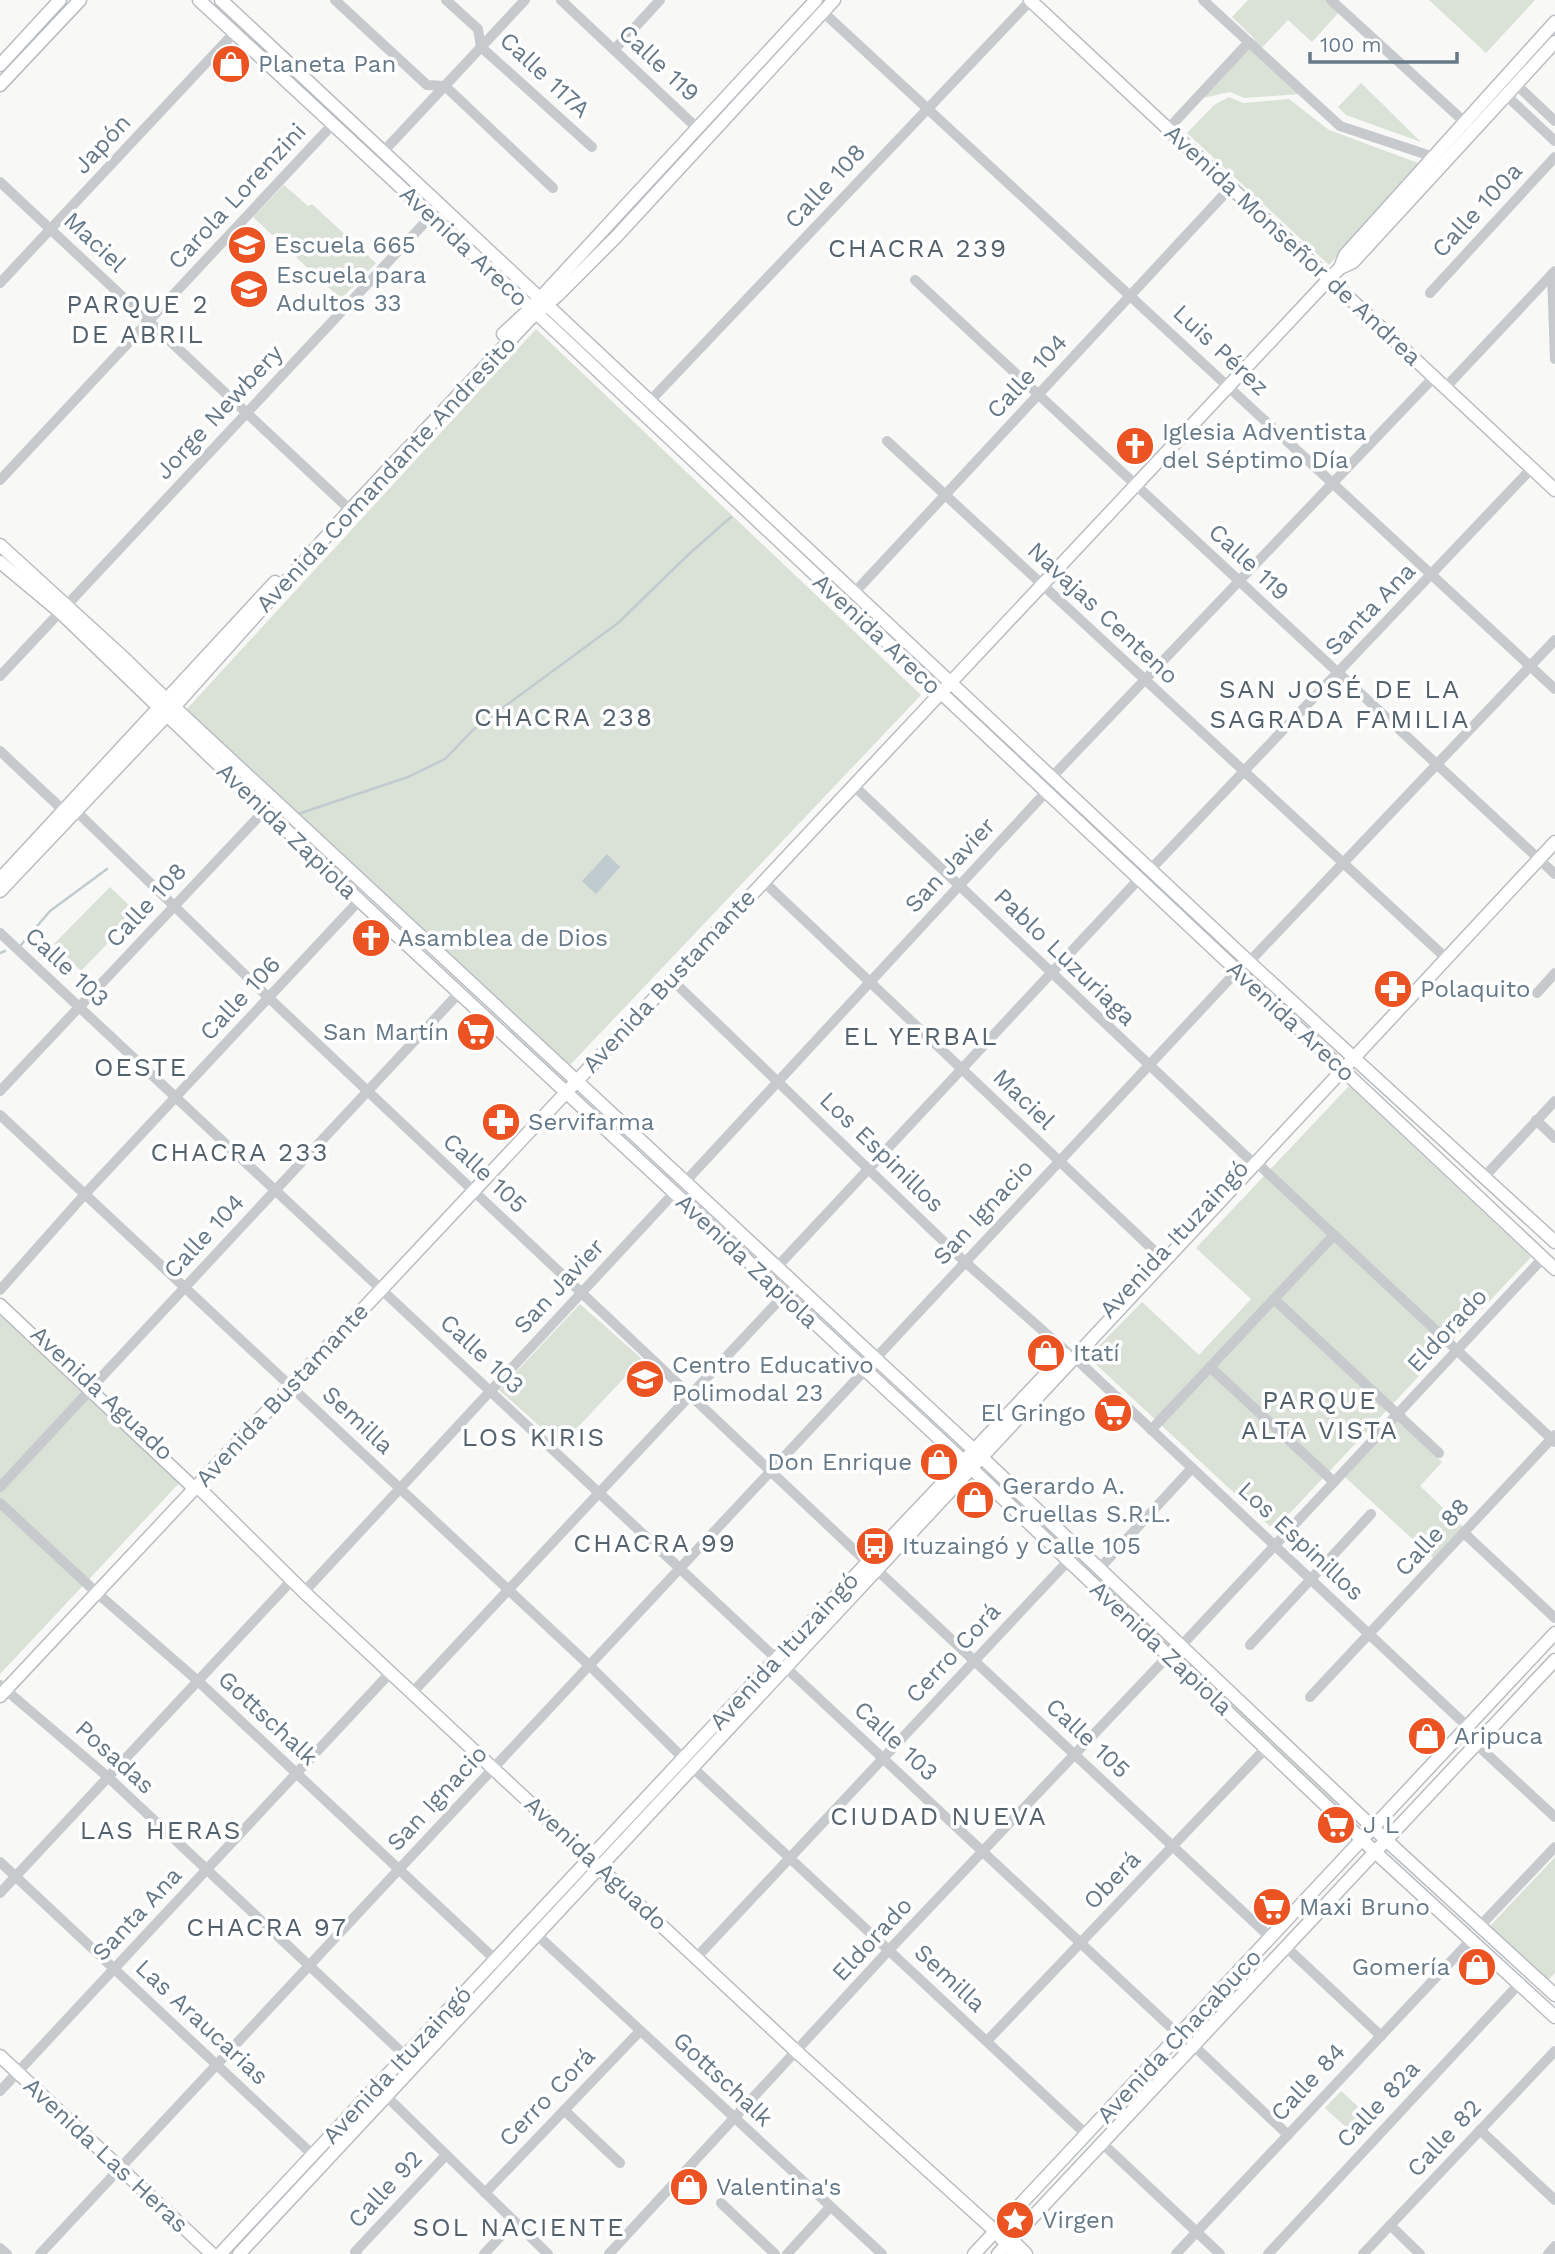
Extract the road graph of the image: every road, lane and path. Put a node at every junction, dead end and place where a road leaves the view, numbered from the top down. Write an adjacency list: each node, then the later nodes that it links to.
1 (60, 0): 22 (main road)
2 (80, 0): 24 (main road)
3 (199, 0): 17 (main road, Avenida Areco)
4 (221, 0): 35 (main road, Avenida Areco)
5 (335, 0): 25 (street)
6 (446, 0): 20 (street, Calle 117A)
7 (525, 0): 20 (street)
8 (561, 0): 21 (street, Calle 119)
9 (660, 0): 21 (street)
10 (816, 0): 31 (main road, Avenida Comandante Andresito)
11 (834, 0): 15 (main road, Avenida Comandante Andresito)
12 (1030, 0): 27 (street, Calle 108); 32 (main road, Avenida Monseñor de Andrea)
13 (1203, 0): 18 (street)
14 (1332, 1): 30 (street)
15 (823, 12): 27 (street); 50 (main road, Avenida Comandante Andresito)
16 (1555, 22): 23 (main road, Avenida Bustamante)
17 (234, 33): 29 (main road, Avenida Areco); 42 (street, Japón)
18 (1249, 42): 32 (street); 37 (street)
19 (1555, 42): 26 (main road, Avenida Bustamante)
20 (481, 47): 25 (street); 34 (street, Calle 117A)
21 (614, 50): 31 (street, Calle 119)
22 (0, 65)
23 (1502, 79): 26 (street); 30 (main road, Avenida Bustamante)
24 (0, 85)
25 (445, 86): 35 (street); 40 (street)
26 (1512, 89): 28 (street); 30 (main road, Avenida Bustamante); 33 (street)
27 (929, 108): 49 (street, Luis Pérez); 57 (street, Calle 108)
28 (1555, 121)
29 (332, 125): 41 (main road, Avenida Areco); 51 (street, Carola Lorenzini)
30 (1470, 127): 37 (main road, Avenida Bustamante); 43 (main road, Avenida Bustamante)
31 (697, 128): 50 (main road, Avenida Comandante Andresito)
32 (1168, 129): 39 (main road, Avenida Monseñor de Andrea)
33 (1555, 141)
34 (593, 148)
35 (383, 152): 50 (main road, Avenida Areco)
36 (1555, 157): 48 (street, Calle 100a)
37 (1434, 158): 43 (main road, Avenida Bustamante)
38 (0, 183): 42 (street, Maciel)
39 (1231, 187): 45 (main road, Avenida Monseñor de Andrea); 49 (street, Calle 104)
40 (553, 188)
41 (431, 216): 50 (main road, Avenida Areco); 58 (street, Jorge Newbery)
42 (50, 229): 47 (street, Japón); 51 (street, Maciel)
43 (1340, 268): 45 (main road, Avenida Bustamante)
44 (1554, 272): 52 (street); 55 (street)
45 (1329, 279): 53 (main road, Avenida Monseñor de Andrea); 54 (main road, Avenida Bustamante)
46 (915, 280): 56 (street, Calle 119)
47 (0, 283)
48 (1430, 293)
49 (1131, 295): 54 (street, Luis Pérez); 56 (street, Calle 104)
50 (538, 305): 57 (main road, Avenida Areco); 66 (main road, Avenida Comandante Andresito); 81 (main road, Avenida Areco); 82 (main road, Avenida Comandante Andresito)
51 (148, 321): 58 (street, Maciel); 61 (street, Carola Lorenzini)
52 (1555, 359)
53 (1434, 377): 55 (main road, Avenida Monseñor de Andrea); 62 (street)
54 (1229, 386): 62 (street, Luis Pérez); 63 (main road, Avenida Bustamante)
55 (1445, 388): 60 (main road, Avenida Monseñor de Andrea)
56 (1038, 394): 63 (street, Calle 119); 65 (street, Calle 104)
57 (650, 401): 72 (main road, Avenida Areco)
58 (247, 413): 66 (street, Maciel); 73 (street, Jorge Newbery)
59 (887, 441): 65 (street, Navajas Centeno)
60 (1532, 468): 64 (main road, Avenida Monseñor de Andrea); 69 (street, Santa Ana)
61 (0, 480)
62 (1333, 483): 69 (street, Luis Pérez); 70 (street)
63 (1136, 485): 70 (street, Calle 119); 71 (main road, Avenida Bustamante)
64 (1555, 490)
65 (945, 496): 71 (street, Navajas Centeno); 72 (street, Calle 104)
66 (345, 505): 82 (main road, Avenida Comandante Andresito)
67 (0, 545): 73 (main road, Avenida Zapiola)
68 (0, 562): 73 (main road, Avenida Zapiola)
69 (1432, 575): 75 (street, Luis Pérez); 76 (street, Santa Ana)
70 (1239, 581): 76 (street, Calle 119); 78 (street)
71 (1043, 586): 78 (street, Navajas Centeno); 79 (main road, Avenida Bustamante)
72 (855, 593): 79 (main road, Avenida Areco)
73 (63, 609): 77 (street, Jorge Newbery); 82 (main road, Avenida Zapiola)
74 (1555, 640): 75 (street)
75 (1531, 666): 80 (street, Luis Pérez); 84 (street)
76 (1337, 672): 84 (street, Calle 119); 85 (street, Santa Ana)
77 (0, 676)
78 (1145, 680): 85 (street, Navajas Centeno); 86 (street)
79 (952, 683): 81 (main road, Avenida Bustamante); 86 (main road, Avenida Areco)
80 (1555, 689)
81 (941, 694): 87 (main road, Avenida Bustamante); 88 (main road, Avenida Areco)
82 (167, 707): 89 (main road, Avenida Comandante Andresito); 90 (main road, Avenida Zapiola); 100 (main road, Avenida Zapiola)
83 (0, 751): 89 (street, Calle 105)
84 (1437, 765): 92 (street, Calle 119); 93 (street)
85 (1244, 771): 93 (street, Navajas Centeno); 94 (street, Santa Ana)
86 (1052, 777): 94 (main road, Avenida Areco)
87 (853, 785): 98 (main road, Avenida Bustamante); 99 (street, Pablo Luzuriaga)
88 (1046, 792): 97 (main road, Avenida Areco); 99 (street, San Javier)
89 (70, 811): 96 (main road, Avenida Comandante Andresito); 101 (main road, Avenida Comandante Andresito); 103 (street, Calle 105)
90 (270, 814): 102 (main road, Avenida Zapiola); 103 (street, Calle 108)
91 (1555, 842): 92 (main road, Avenida Ituzaingó)
92 (1539, 859): 95 (street, Calle 119); 105 (main road, Avenida Ituzaingó)
93 (1343, 863): 105 (street, Navajas Centeno); 106 (street)
94 (1151, 869): 106 (main road, Avenida Areco)
95 (1555, 874)
96 (0, 879)
97 (1139, 879): 107 (main road, Avenida Areco); 108 (street)
98 (763, 881): 110 (main road, Avenida Bustamante); 111 (street, Maciel)
99 (959, 886): 108 (street, Pablo Luzuriaga); 111 (street, San Javier)
100 (370, 889): 102 (street, Calle 106); 120 (main road, Avenida Zapiola)
101 (0, 891)
102 (360, 901): 112 (main road, Avenida Zapiola); 114 (street, Calle 106)
103 (173, 907): 114 (street, Calle 105); 115 (street, Calle 108)
104 (0, 933): 115 (street, Calle 103)
105 (1446, 958): 116 (main road, Avenida Ituzaingó)
106 (1250, 961): 116 (main road, Avenida Areco)
107 (1237, 971): 117 (street, San Ignacio); 119 (main road, Avenida Areco)
108 (1052, 973): 117 (street, Pablo Luzuriaga); 118 (street)
109 (1555, 973): 113 (street)
110 (671, 979): 120 (main road, Avenida Bustamante); 121 (street, Los Espinillos)
111 (870, 981): 118 (street, Maciel); 121 (street, San Javier)
112 (459, 993): 123 (street, Calle 104); 124 (main road, Avenida Zapiola)
113 (1537, 993)
114 (269, 998): 123 (street, Calle 105); 125 (street, Calle 106)
115 (78, 1007): 122 (street, Calle 108); 125 (street, Calle 103)
116 (1354, 1056): 119 (main road, Avenida Ituzaingó); 133 (main road, Avenida Areco)
117 (1148, 1066): 130 (street, Pablo Luzuriaga); 131 (street, San Ignacio)
118 (962, 1068): 131 (street, Maciel); 132 (street)
119 (1341, 1068): 130 (main road, Avenida Ituzaingó); 142 (main road, Avenida Areco)
120 (576, 1081): 124 (main road, Avenida Bustamante); 134 (main road, Avenida Zapiola)
121 (777, 1082): 132 (street, Los Espinillos); 134 (street, San Javier)
122 (0, 1091)
123 (368, 1091): 135 (street, Calle 104); 136 (street, Calle 105)
124 (566, 1092): 136 (main road, Avenida Bustamante); 137 (main road, Avenida Zapiola)
125 (176, 1097): 135 (street, Calle 103); 138 (street, Calle 106)
126 (1555, 1101): 128 (street)
127 (0, 1115): 138 (street, Semilla)
128 (1536, 1120): 129 (street); 133 (street)
129 (1555, 1138)
130 (1252, 1160): 139 (street, Pablo Luzuriaga); 141 (main road, Avenida Ituzaingó)
131 (1059, 1162): 141 (street, Maciel); 143 (street, San Ignacio)
132 (869, 1168): 143 (street, Los Espinillos); 144 (street)
133 (1485, 1176): 140 (main road, Avenida Areco)
134 (685, 1182): 144 (main road, Avenida Zapiola)
135 (275, 1190): 146 (street, Calle 104); 147 (street, Calle 103)
136 (473, 1191): 147 (main road, Avenida Bustamante); 149 (street, Calle 105)
137 (674, 1193): 149 (street, San Javier); 150 (main road, Avenida Zapiola)
138 (85, 1194): 146 (street, Semilla); 148 (street, Calle 106)
139 (1334, 1235): 152 (street); 154 (street, Pablo Luzuriaga)
140 (1555, 1242)
141 (1161, 1258): 155 (main road, Avenida Ituzaingó)
142 (1543, 1258): 145 (main road, Avenida Areco); 154 (street, Eldorado)
143 (965, 1262): 155 (street, Los Espinillos); 156 (street, San Ignacio)
144 (776, 1267): 156 (main road, Avenida Zapiola)
145 (1555, 1269)
146 (185, 1287): 159 (street, Semilla); 160 (street, Calle 104)
147 (381, 1289): 159 (main road, Avenida Bustamante); 161 (street, Calle 103)
148 (0, 1290)
149 (581, 1293): 161 (street, San Javier); 162 (street, Calle 105)
150 (784, 1295): 158 (main road, Avenida Zapiola); 162 (street)
151 (0, 1297): 160 (main road, Avenida Aguado)
152 (1274, 1299): 157 (street); 163 (street)
153 (0, 1305): 160 (main road, Avenida Aguado)
154 (1457, 1350): 163 (street, Eldorado); 165 (street, Pablo Luzuriaga)
155 (1070, 1355): 164 (street, Los Espinillos); 167 (main road, Avenida Ituzaingó)
156 (875, 1359): 167 (main road, Avenida Zapiola)
157 (1210, 1367): 164 (street); 171 (street)
158 (864, 1370): 168 (main road, Avenida Zapiola); 170 (street, San Ignacio)
159 (290, 1385): 173 (main road, Avenida Bustamante); 174 (street, Semilla)
160 (92, 1387): 172 (street, Calle 104); 173 (main road, Avenida Aguado)
161 (491, 1391): 174 (street, San Javier); 175 (street, Calle 103)
162 (690, 1395): 170 (street, Calle 105); 175 (street)
163 (1397, 1414): 166 (street); 171 (street, Eldorado)
164 (1151, 1430): 169 (street, Los Espinillos)
165 (1554, 1439): 178 (street, Calle 88)
166 (1439, 1453)
167 (977, 1454): 168 (main road, Avenida Ituzaingó); 183 (main road, Avenida Zapiola)
168 (967, 1465): 180 (main road, Avenida Zapiola); 181 (main road, Avenida Ituzaingó)
169 (1192, 1468): 179 (street, Los Espinillos); 183 (street)
170 (770, 1471): 181 (street, Calle 105); 182 (street, San Ignacio)
171 (1334, 1482): 179 (street, Eldorado)
172 (0, 1487)
173 (198, 1487): 185 (main road, Avenida Aguado); 188 (main road, Avenida Bustamante)
174 (401, 1488): 186 (street, Semilla); 187 (street, San Javier)
175 (599, 1493): 182 (street, Calle 103); 186 (street)
176 (0, 1503): 188 (street, Gottschalk)
177 (1371, 1514): 184 (street)
178 (1464, 1533): 189 (street); 191 (street, Calle 88)
179 (1275, 1545): 184 (street, Los Espinillos); 193 (street, Eldorado)
180 (1068, 1561): 194 (main road, Avenida Zapiola); 196 (street, Cerro Corá)
181 (872, 1566): 196 (street, Calle 105); 197 (main road, Avenida Ituzaingó)
182 (680, 1568): 197 (street, Calle 103); 198 (street, San Ignacio)
183 (1099, 1569): 193 (main road, Avenida Zapiola)
184 (1311, 1579): 191 (street, Los Espinillos); 192 (street)
185 (292, 1580): 187 (main road, Avenida Aguado); 200 (street)
186 (508, 1589): 198 (street, Semilla); 202 (street)
187 (304, 1592): 199 (main road, Avenida Aguado)
188 (97, 1593): 200 (street, Gottschalk); 201 (main road, Avenida Bustamante)
189 (1555, 1618)
190 (1555, 1633): 204 (main road, Avenida Chacabuco)
191 (1369, 1634): 203 (street, Calle 88); 204 (street, Los Espinillos)
192 (1250, 1645)
193 (1181, 1646): 214 (main road, Avenida Zapiola)
194 (1168, 1656): 206 (main road, Avenida Zapiola); 207 (street, Eldorado)
195 (1555, 1660): 205 (main road, Avenida Chacabuco)
196 (975, 1661): 207 (street, Calle 105); 208 (street, Cerro Corá)
197 (781, 1662): 208 (street, Calle 103); 209 (main road, Avenida Ituzaingó)
198 (589, 1665): 209 (street, Semilla); 210 (street, San Ignacio)
199 (390, 1673): 202 (main road, Avenida Aguado); 211 (street, Santa Ana)
200 (198, 1681): 211 (street, Gottschalk); 212 (street)
201 (2, 1690): 212 (street, Posadas)
202 (412, 1693): 210 (main road, Avenida Aguado)
203 (1310, 1698)
204 (1468, 1727): 214 (main road, Avenida Chacabuco)
205 (1476, 1744): 213 (street); 216 (main road, Avenida Chacabuco)
206 (1267, 1747): 215 (main road, Avenida Zapiola); 217 (street, Oberá)
207 (1075, 1755): 217 (street, Calle 105); 219 (street, Eldorado)
208 (883, 1758): 219 (street, Calle 103); 221 (street, Cerro Corá)
209 (687, 1763): 221 (street, Semilla); 223 (main road, Avenida Ituzaingó)
210 (494, 1767): 223 (main road, Avenida Aguado); 224 (street, San Ignacio)
211 (296, 1773): 224 (street, Gottschalk); 225 (street, Santa Ana)
212 (108, 1777): 225 (street, Posadas); 226 (street)
213 (1555, 1817)
214 (1373, 1828): 215 (main road, Avenida Chacabuco); 216 (main road, Avenida Zapiola)
215 (1362, 1839): 220 (main road, Avenida Zapiola); 230 (main road, Avenida Chacabuco)
216 (1386, 1840): 220 (main road, Avenida Chacabuco); 228 (main road, Avenida Zapiola)
217 (1173, 1846): 230 (street, Calle 105); 232 (street, Oberá)
218 (1555, 1847): 228 (street)
219 (983, 1852): 232 (street, Calle 103); 234 (street, Eldorado)
220 (1375, 1852): 231 (main road, Avenida Zapiola); 233 (main road, Avenida Chacabuco)
221 (790, 1857): 234 (street, Semilla); 235 (street, Cerro Corá)
222 (0, 1862): 226 (street, Las Araucarias)
223 (595, 1862): 229 (main road, Avenida Ituzaingó); 235 (main road, Avenida Aguado); 236 (main road, Avenida Ituzaingó)
224 (400, 1868): 236 (street, Gottschalk); 237 (street, San Ignacio)
225 (207, 1869): 237 (street, Posadas); 238 (street, Santa Ana)
226 (15, 1876): 227 (street); 238 (street, Las Araucarias)
227 (0, 1893)
228 (1480, 1926): 240 (main road, Avenida Zapiola)
229 (537, 1934): 236 (main road, Avenida Ituzaingó); 242 (street, Gottschalk)
230 (1271, 1938): 243 (main road, Avenida Chacabuco)
231 (1471, 1940): 239 (main road, Avenida Zapiola); 244 (street, Calle 84)
232 (1081, 1943): 243 (street, Calle 103); 245 (street, Oberá)
233 (1286, 1947): 244 (street); 246 (main road, Avenida Chacabuco)
234 (889, 1951): 245 (street, Semilla); 248 (street, Eldorado)
235 (696, 1958): 248 (main road, Avenida Aguado)
236 (500, 1964): 250 (main road, Avenida Ituzaingó)
237 (309, 1965): 250 (street, Posadas); 251 (street, San Ignacio)
238 (114, 1969): 251 (street, Las Araucarias); 252 (street, Santa Ana)
239 (1520, 1983): 241 (main road, Avenida Zapiola); 292 (street, Calle 82a)
240 (1555, 1995)
241 (1555, 2017)
242 (640, 2031): 255 (street, Cerro Corá); 256 (street, Gottschalk)
243 (1180, 2036): 258 (main road, Avenida Chacabuco)
244 (1381, 2036): 259 (street, Calle 84)
245 (987, 2041): 258 (street, Semilla)
246 (1194, 2046): 259 (street); 260 (main road, Avenida Chacabuco)
247 (1555, 2051): 257 (street, Calle 82)
248 (797, 2052): 256 (street, Eldorado); 271 (main road, Avenida Aguado)
249 (0, 2056): 252 (main road, Avenida Las Heras)
250 (410, 2060): 254 (main road, Avenida Ituzaingó)
251 (217, 2064): 261 (street, Las Araucarias); 264 (street, San Ignacio)
252 (17, 2073): 253 (street, Santa Ana); 264 (main road, Avenida Las Heras)
253 (0, 2091)
254 (381, 2091): 261 (main road, Avenida Ituzaingó); 262 (street); 281 (main road, Avenida Ituzaingó)
255 (564, 2110): 263 (street); 265 (street, Cerro Corá)
256 (735, 2120): 268 (street, Gottschalk); 284 (street, Eldorado)
257 (1480, 2130): 266 (street); 270 (street, Calle 82)
258 (1087, 2135): 271 (main road, Avenida Chacabuco)
259 (1288, 2135): 272 (street, Calle 84)
260 (1102, 2143): 272 (street); 275 (main road, Avenida Chacabuco)
261 (313, 2155): 280 (main road, Avenida Ituzaingó)
262 (446, 2155): 265 (street); 276 (street, Calle 92)
263 (620, 2163)
264 (120, 2168): 278 (street, San Ignacio); 279 (main road, Avenida Las Heras)
265 (485, 2193): 269 (street)
266 (1555, 2200)
267 (721, 2203): 285 (street)
268 (830, 2207): 286 (street); 287 (street, Gottschalk)
269 (514, 2222): 282 (street); 283 (street)
270 (1390, 2225): 293 (street, Calle 82); 294 (street)
271 (995, 2231): 275 (main road, Avenida Aguado); 288 (main road, Avenida Chacabuco)
272 (1197, 2232): 290 (street, Calle 84); 291 (street)
273 (1555, 2246): 295 (street)
274 (0, 2248): 277 (street)
275 (1007, 2248): 289 (main road, Avenida Aguado)
276 (356, 2253)
277 (7, 2254)
278 (40, 2254)
279 (212, 2254)
280 (220, 2254)
281 (239, 2254)
282 (484, 2254)
283 (548, 2254)
284 (609, 2254)
285 (775, 2254)
286 (787, 2254)
287 (882, 2254)
288 (974, 2254)
289 (1026, 2254)
290 (1176, 2254)
291 (1220, 2254)
292 (1268, 2254)
293 (1363, 2254)
294 (1420, 2254)
295 (1548, 2254)

